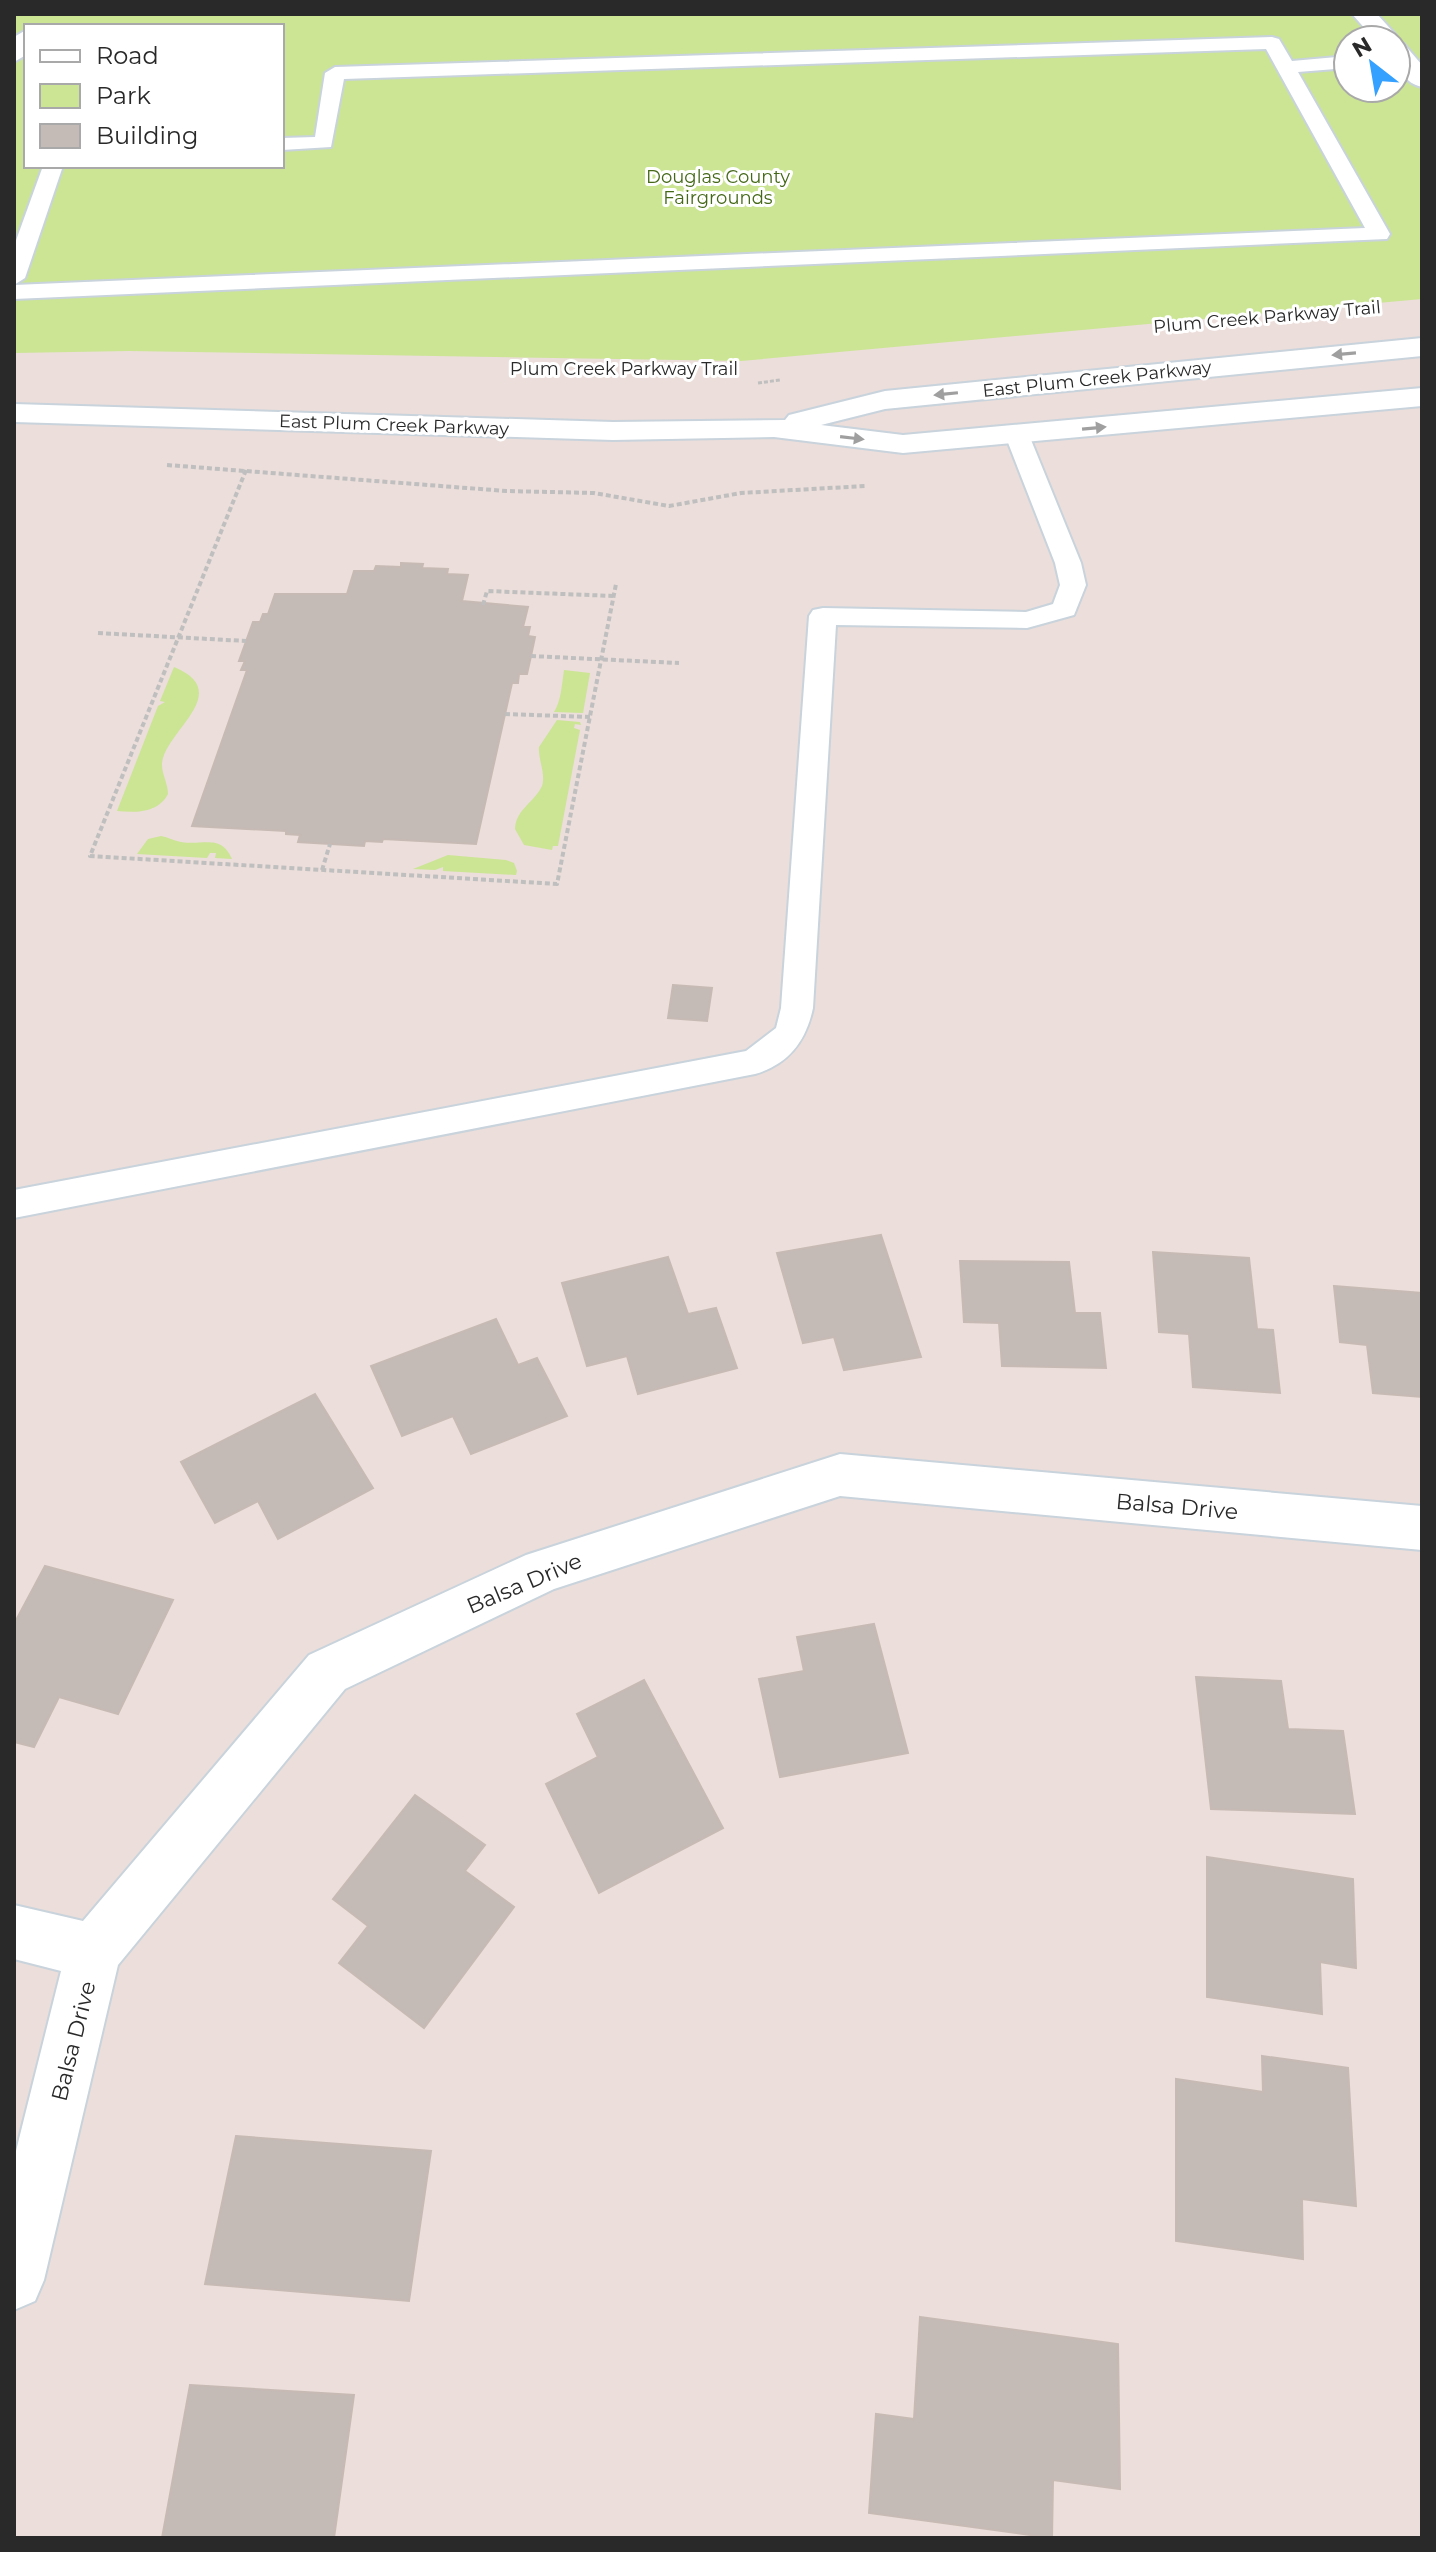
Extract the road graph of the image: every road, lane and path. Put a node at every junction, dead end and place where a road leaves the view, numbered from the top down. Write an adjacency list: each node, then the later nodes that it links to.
1 (1332, 63): 2 (lane)
2 (1285, 67): 3 (lane); 7 (lane)
3 (284, 144)
4 (52, 168): 5 (lane)
5 (25, 210): 6 (lane)
6 (14, 278)
7 (14, 292)
8 (1422, 347): 13 (main road, East Plum Creek Parkway, one-way to 13)
9 (790, 378): 10 (path, Plum Creek Parkway Trail)
10 (743, 385)
11 (1422, 397): 14 (main road, East Plum Creek Parkway, one-way to 11)
12 (14, 413): 13 (main road, East Plum Creek Parkway)
13 (774, 428): 14 (main road, East Plum Creek Parkway, one-way to 14)
14 (1017, 435): 29 (lane)
15 (246, 470): 20 (path)
16 (616, 584): 17 (path)
17 (614, 596): 18 (path); 23 (path)
18 (483, 605)
19 (98, 633): 20 (path)
20 (179, 637): 21 (path); 28 (path)
21 (246, 641)
22 (531, 656): 23 (path)
23 (601, 659): 24 (path); 26 (path)
24 (679, 663)
25 (505, 714): 26 (path)
26 (590, 717): 28 (path)
27 (330, 844): 28 (path)
28 (322, 870)
29 (14, 1204)
30 (1422, 1528): 32 (main road, Balsa Drive)
31 (14, 1932): 32 (main road)
32 (94, 1951): 33 (main road, Balsa Drive)
33 (14, 2280)

